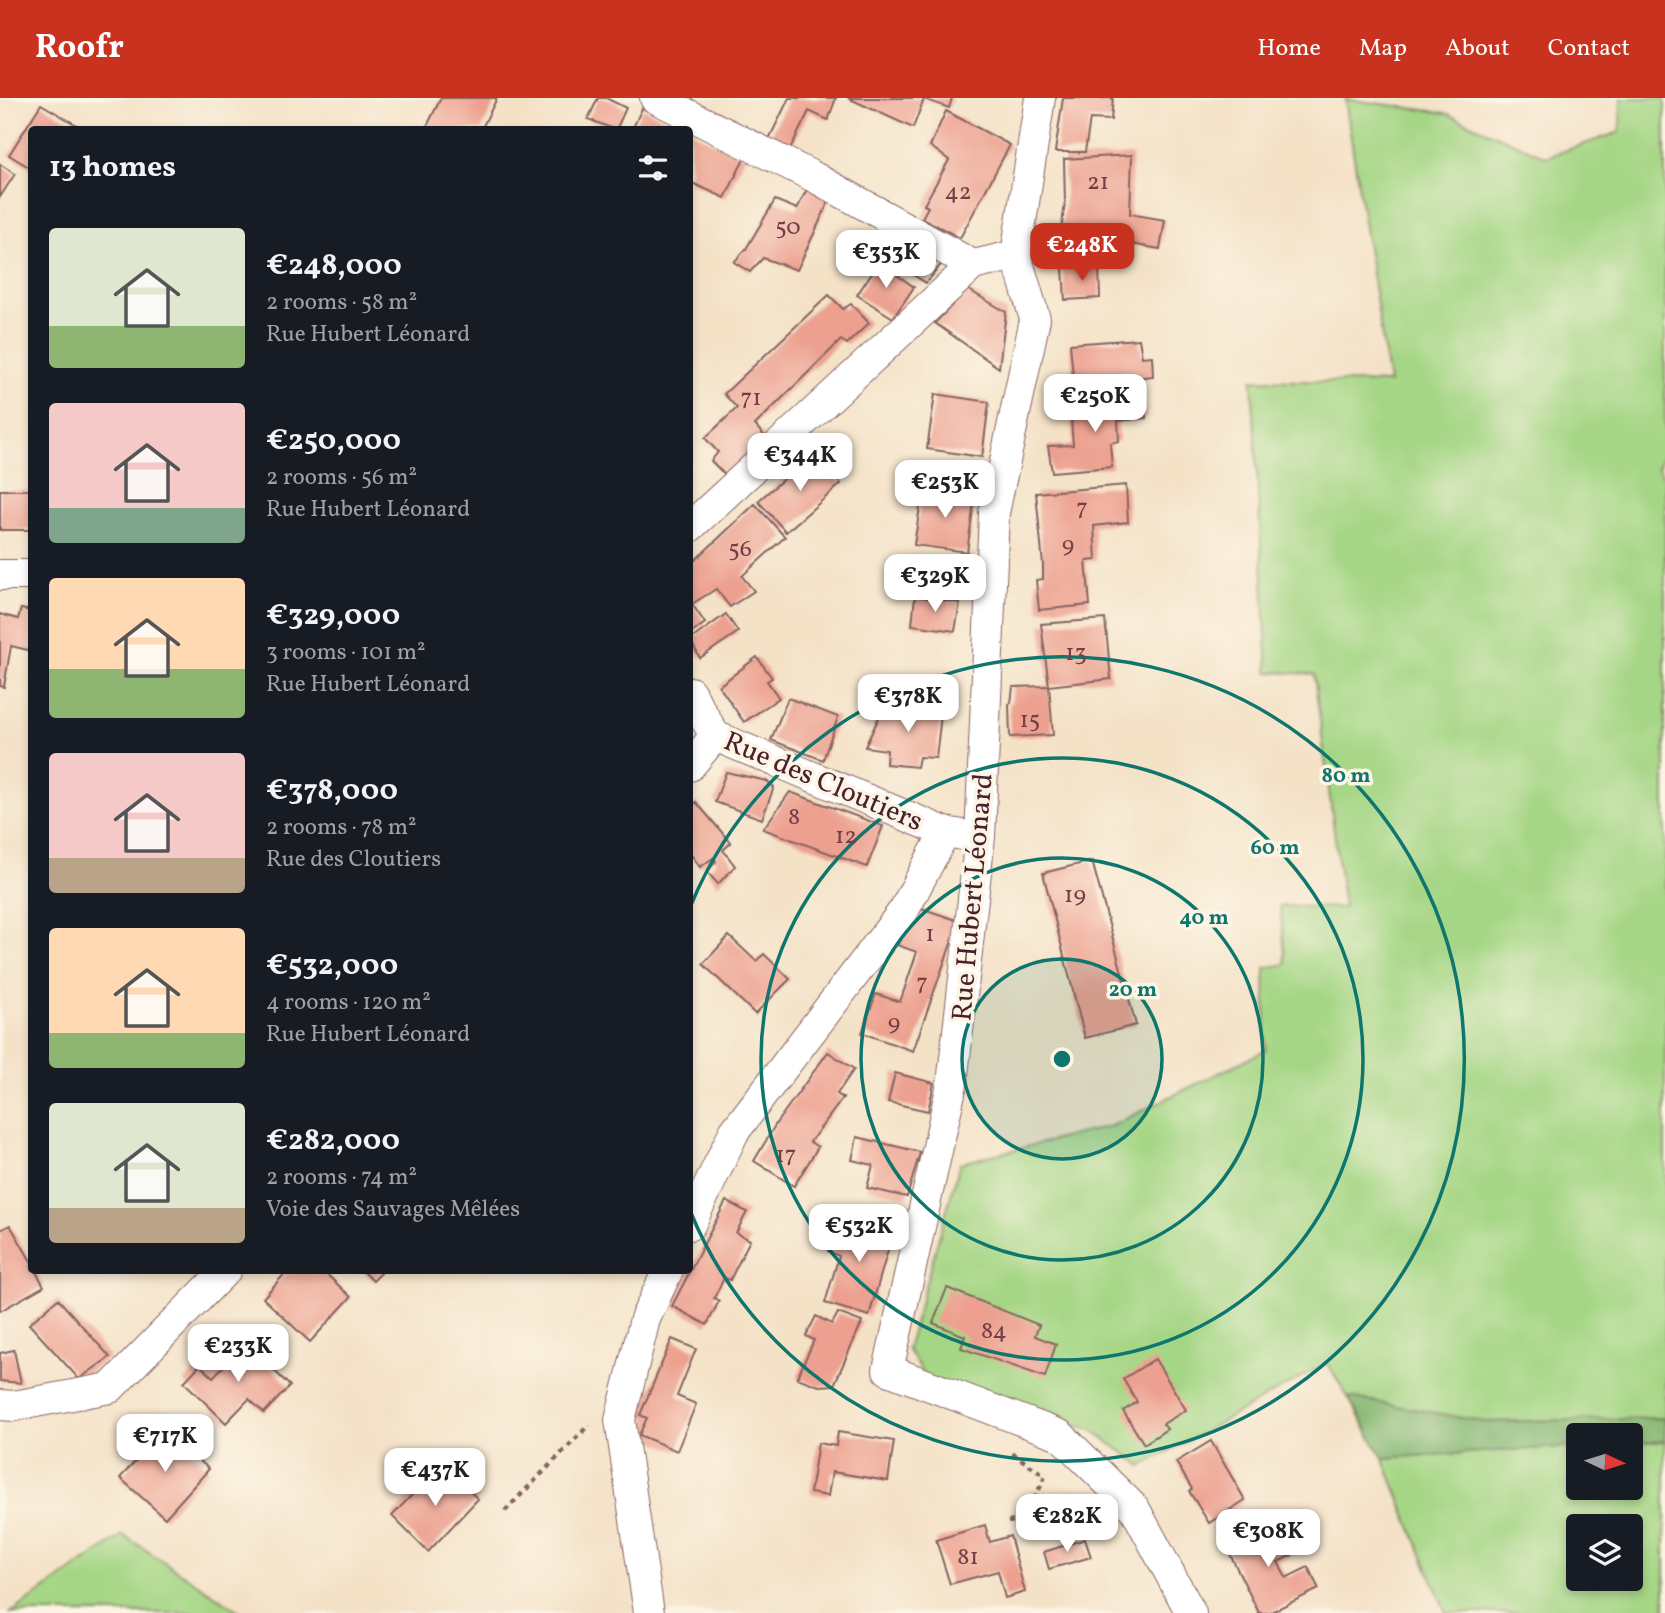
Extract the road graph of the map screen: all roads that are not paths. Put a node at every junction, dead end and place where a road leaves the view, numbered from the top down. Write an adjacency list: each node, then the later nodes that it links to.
1 (656, 98): 4 (street)
2 (1040, 98): 3 (street)
3 (1016, 255): 4 (street); 12 (street, Rue Hubert Léonard)
4 (973, 265): 5 (street)
5 (693, 524)
6 (0, 575): 7 (street)
7 (28, 575)
8 (693, 697): 9 (street, Rue des Cloutiers)
9 (715, 736): 10 (street); 11 (street, Rue des Cloutiers)
10 (693, 762)
11 (945, 832): 12 (street, Rue des Cloutiers); 13 (street)
12 (980, 837): 18 (street, Rue Hubert Léonard)
13 (693, 1219)
14 (222, 1274): 16 (street)
15 (666, 1274): 17 (street)
16 (0, 1405)
17 (649, 1613)
18 (1191, 1613)

